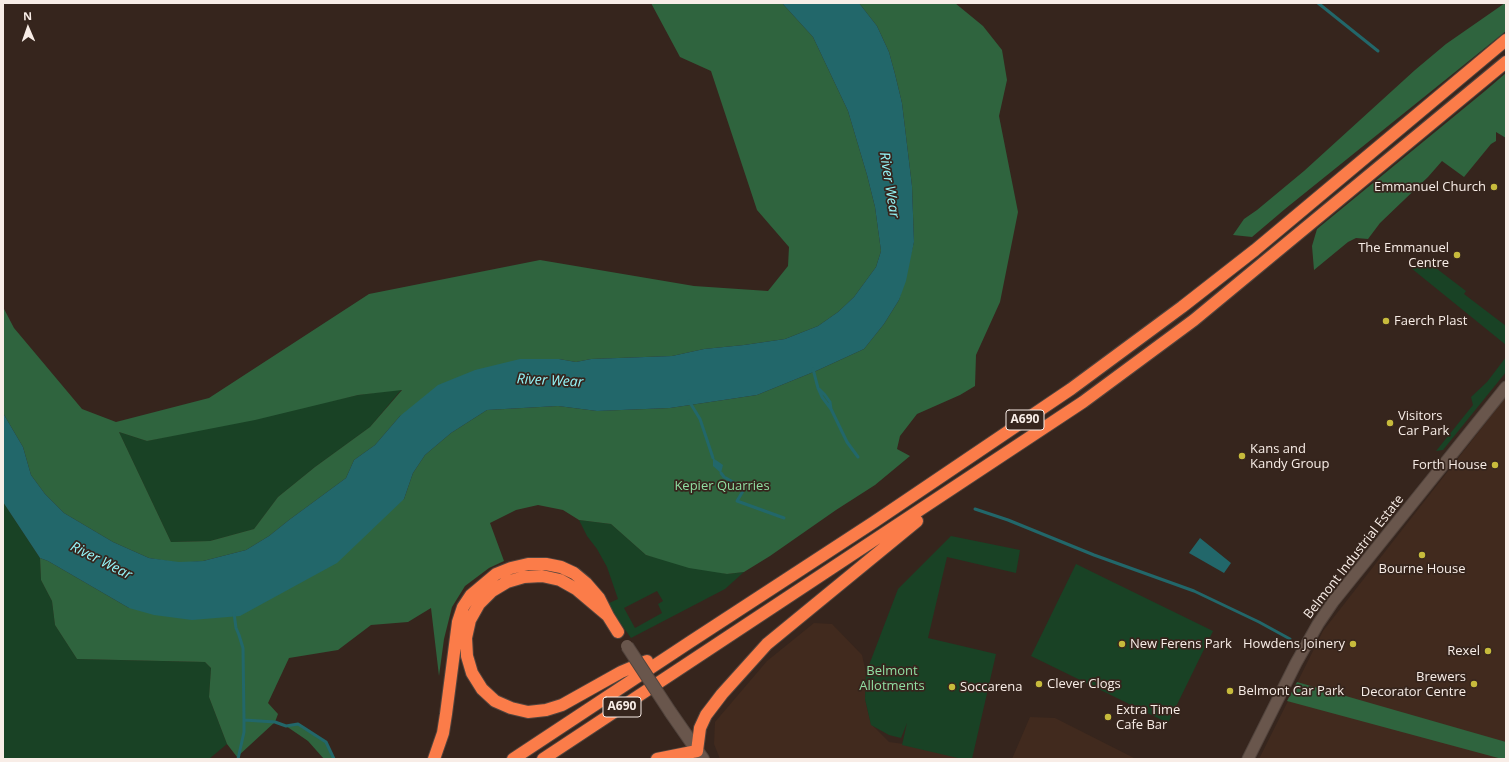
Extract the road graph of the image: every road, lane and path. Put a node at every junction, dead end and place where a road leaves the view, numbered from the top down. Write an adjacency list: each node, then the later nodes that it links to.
1 (1506, 40): 7 (highway, A690)
2 (1506, 62): 4 (highway, A690)
3 (1506, 386): 13 (street, Belmont Industrial Estate)
4 (996, 460): 8 (highway); 11 (highway, A690)
5 (608, 616): 6 (highway); 7 (highway); 9 (highway)
6 (618, 632): 8 (street, bridge)
7 (690, 642): 10 (highway, A690)
8 (700, 755): 12 (highway)
9 (434, 759)
10 (513, 759)
11 (543, 759)
12 (657, 759)
13 (1248, 759)

